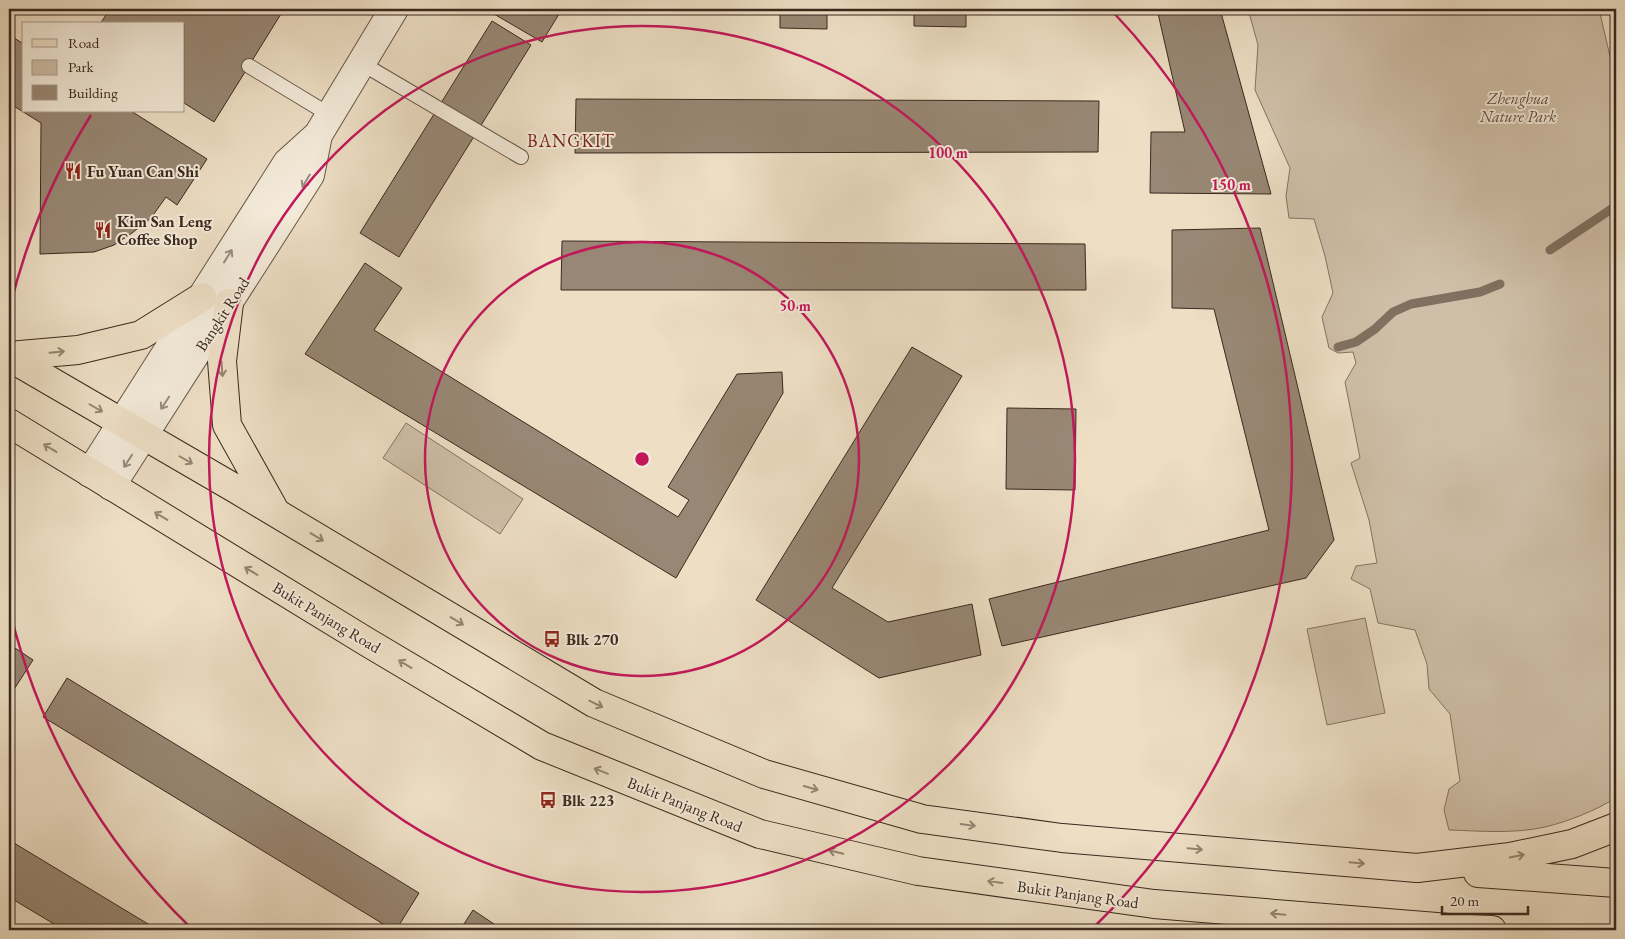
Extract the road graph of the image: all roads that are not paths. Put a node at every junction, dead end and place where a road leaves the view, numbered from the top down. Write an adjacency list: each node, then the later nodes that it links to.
1 (394, 9): 2 (street, Bangkit Road)
2 (361, 63): 4 (street, Bangkit Road); 5 (lane)
3 (248, 66): 4 (lane)
4 (324, 125): 6 (street, Bangkit Road, one-way to 4); 7 (street, Bangkit Road, one-way to 7)
5 (521, 157)
6 (202, 297): 8 (main road, one-way to 6); 10 (street, Bangkit Road)
7 (229, 303): 10 (street, Bangkit Road, one-way to 10); 12 (main road, one-way to 12)
8 (9, 357): 10 (main road, one-way to 10)
9 (9, 423): 11 (main road, Bukit Panjang Road, one-way to 9)
10 (133, 429): 11 (street, Bangkit Road); 12 (main road, one-way to 12)
11 (101, 480): 16 (main road, Bukit Panjang Road, one-way to 11)
12 (276, 512): 14 (main road, one-way to 14)
13 (1616, 827): 14 (main road, one-way to 13)
14 (1416, 868): 15 (main road)
15 (1616, 884)
16 (1454, 929): 17 (main road, Bukit Panjang Road)
17 (1492, 930)

